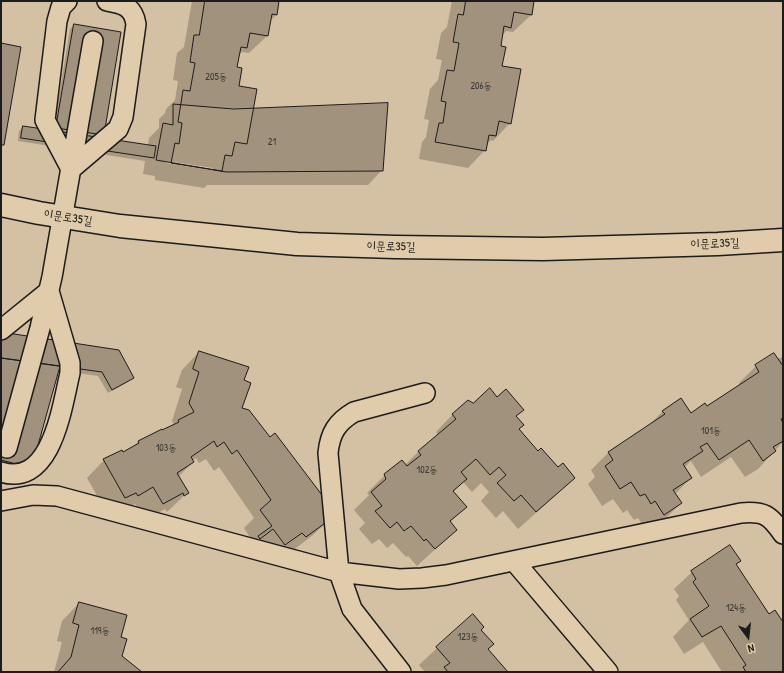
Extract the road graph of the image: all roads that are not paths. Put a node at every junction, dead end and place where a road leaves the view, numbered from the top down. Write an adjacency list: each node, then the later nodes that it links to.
1 (67, 1): 4 (lane)
2 (107, 1): 4 (lane)
3 (93, 41): 4 (lane)
4 (71, 169): 6 (lane)
5 (1, 205): 6 (street, 이문로35길)
6 (63, 217): 7 (street, 이문로35길); 8 (lane)
7 (783, 240)
8 (49, 291): 9 (lane); 11 (lane); 12 (lane)
9 (1, 330)
10 (425, 393): 16 (lane)
11 (7, 448)
12 (1, 472)
13 (1, 501): 16 (lane)
14 (783, 534): 15 (lane)
15 (514, 562): 16 (lane); 18 (lane)
16 (339, 572): 17 (lane)
17 (401, 672)
18 (608, 672)

